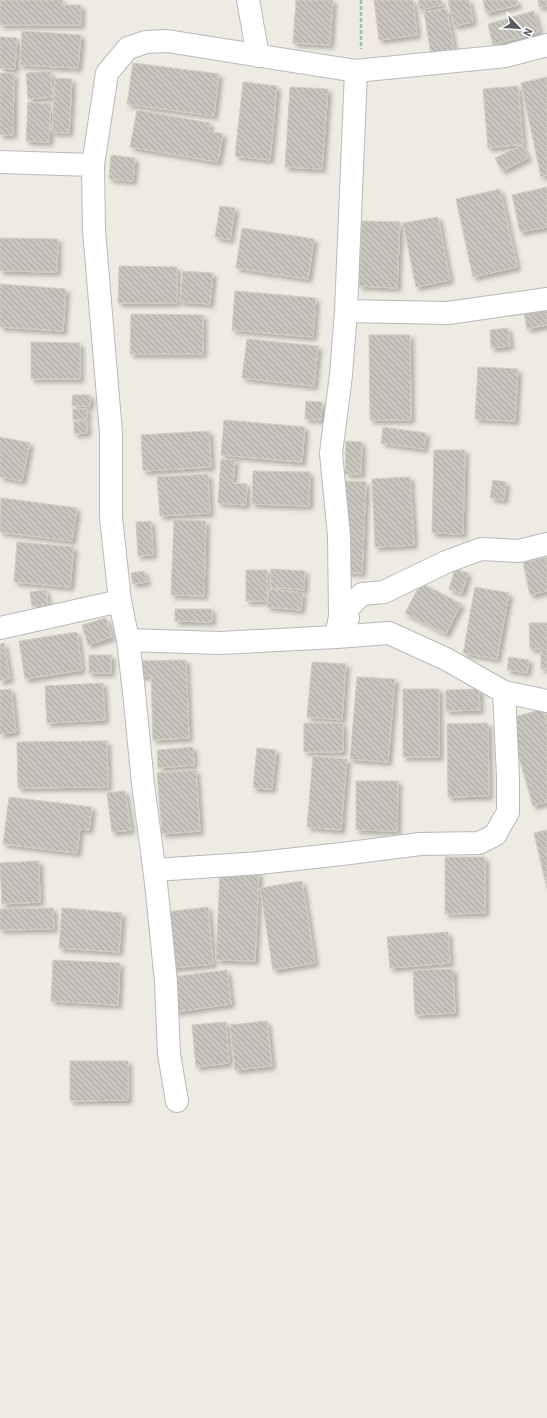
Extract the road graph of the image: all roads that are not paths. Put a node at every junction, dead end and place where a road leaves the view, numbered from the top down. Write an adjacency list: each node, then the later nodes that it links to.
1 (248, 0): 3 (street)
2 (547, 45): 4 (street)
3 (258, 56): 4 (street); 6 (street)
4 (356, 71): 8 (street)
5 (0, 162): 6 (street)
6 (93, 165): 10 (street)
7 (547, 299): 8 (street)
8 (346, 312): 11 (street)
9 (547, 544): 11 (street)
10 (120, 601): 12 (street); 15 (street)
11 (340, 616): 13 (street); 14 (street)
12 (0, 628)
13 (389, 633): 14 (street); 16 (street)
14 (336, 637): 15 (street)
15 (128, 640): 18 (street)
16 (504, 692): 17 (street); 18 (street)
17 (547, 701)
18 (155, 870): 19 (street)
19 (177, 1101)

